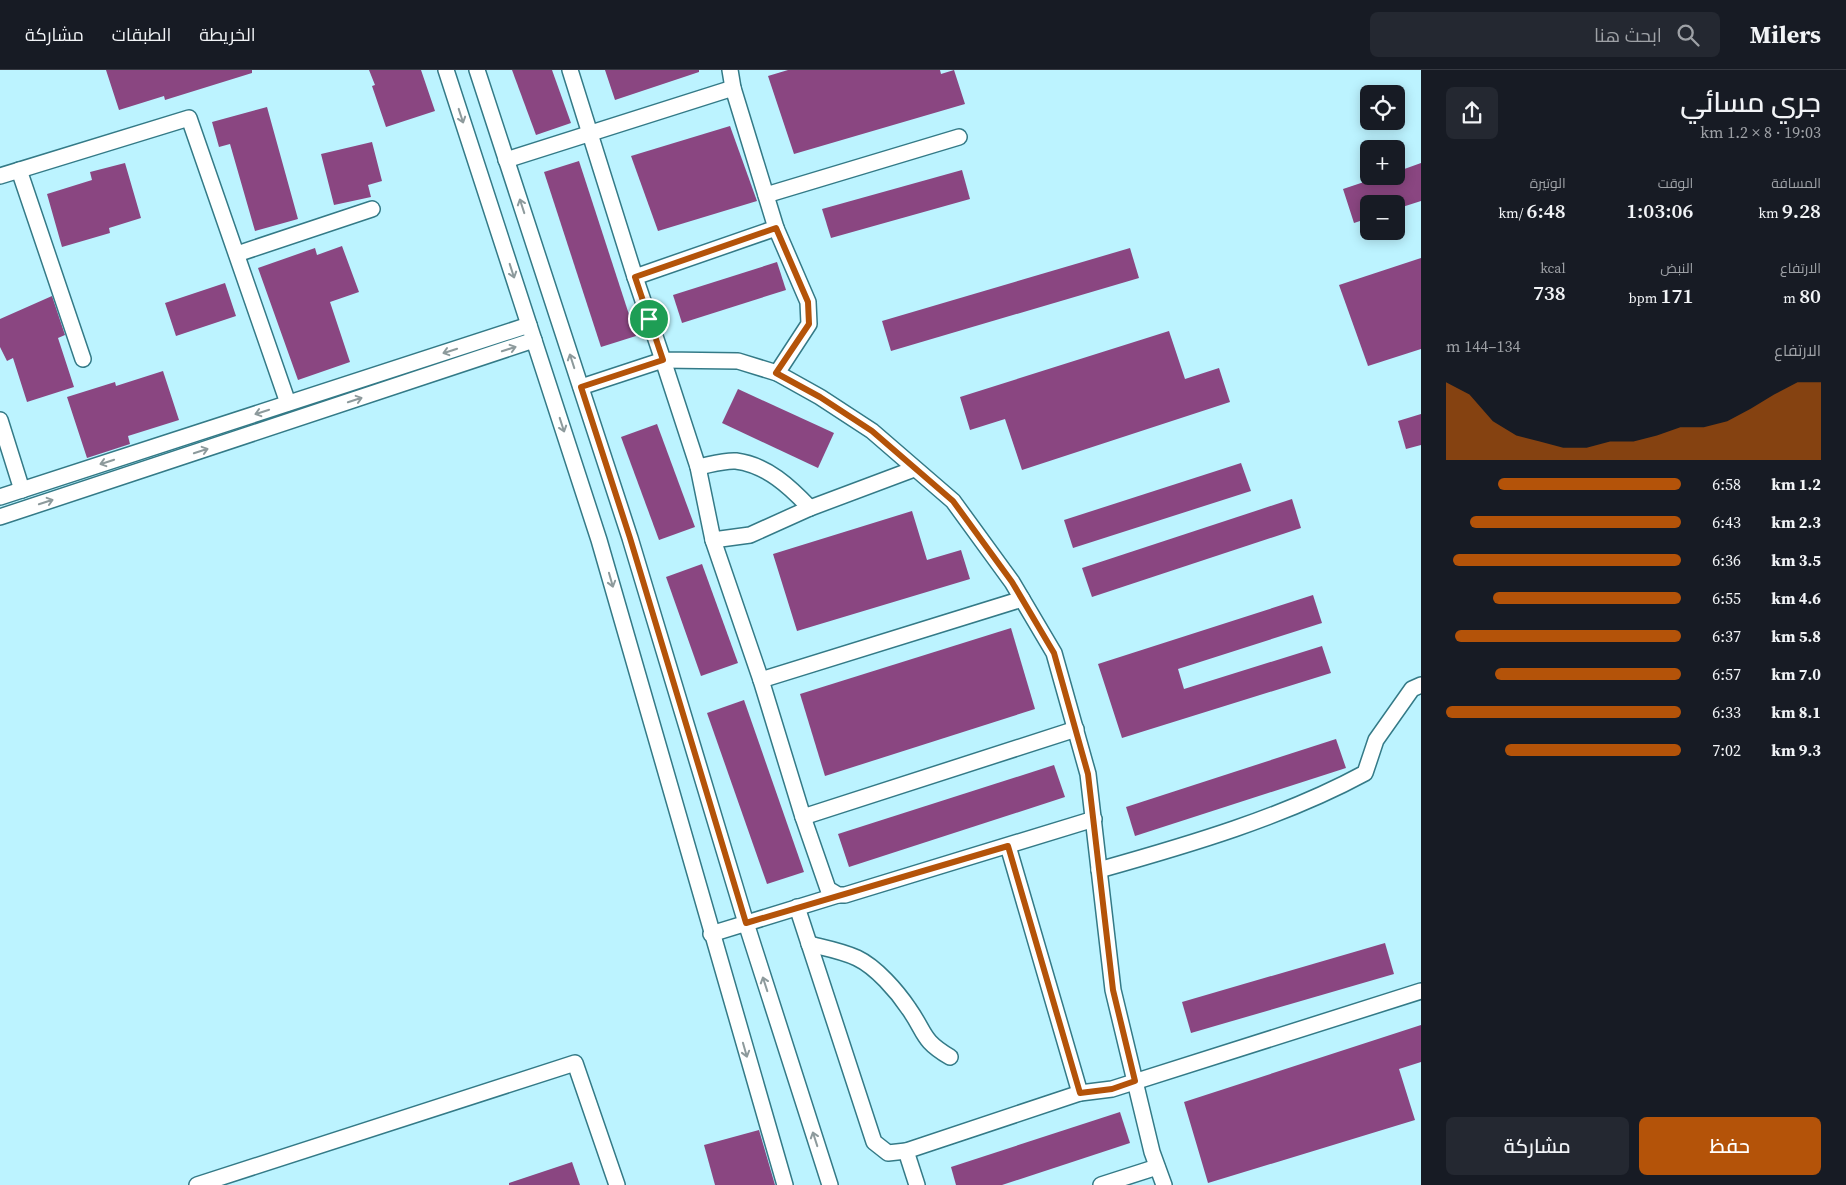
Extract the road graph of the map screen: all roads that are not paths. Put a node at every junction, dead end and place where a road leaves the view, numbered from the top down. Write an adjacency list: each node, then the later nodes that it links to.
1 (446, 70): 16 (street, one-way to 16)
2 (477, 70): 8 (street)
3 (570, 70): 6 (street)
4 (730, 70): 5 (street)
5 (733, 88): 6 (street); 11 (street)
6 (590, 134): 8 (street); 15 (street)
7 (959, 137): 11 (street)
8 (506, 160): 21 (street, one-way to 8)
9 (19, 170): 10 (street); 14 (street); 18 (street)
10 (0, 176)
11 (766, 195): 13 (street)
12 (372, 208): 14 (street)
13 (776, 228): 15 (street); 20 (street)
14 (236, 254): 22 (street)
15 (635, 277): 19 (street)
16 (529, 325): 17 (street); 22 (street, one-way to 22)
17 (534, 340): 29 (street, one-way to 17); 42 (street, one-way to 42)
18 (83, 359)
19 (663, 360): 20 (street); 21 (street); 24 (street)
20 (776, 373): 25 (street)
21 (581, 387): 41 (street)
22 (288, 403): 26 (street, one-way to 26)
23 (0, 420): 26 (street)
24 (698, 467): 28 (street); 30 (street)
25 (914, 469): 28 (street); 31 (street)
26 (22, 490): 27 (street)
27 (0, 497)
28 (810, 508): 30 (street)
29 (0, 517)
30 (713, 540): 32 (street)
31 (1022, 599): 32 (street); 34 (street)
32 (761, 680): 35 (street)
33 (1421, 685): 38 (street)
34 (1076, 729): 35 (street); 36 (street)
35 (803, 817): 39 (street)
36 (1094, 819): 37 (street); 38 (street)
37 (1008, 846): 39 (street); 47 (street)
38 (1099, 870): 46 (street)
39 (838, 895): 40 (street)
40 (797, 907): 41 (street); 43 (street)
41 (746, 923): 42 (street); 53 (street, one-way to 41)
42 (711, 934): 52 (street, one-way to 52)
43 (809, 944): 45 (street); 48 (street)
44 (1421, 991): 46 (street)
45 (950, 1057)
46 (1135, 1081): 47 (street); 49 (street)
47 (1080, 1093): 48 (street)
48 (906, 1151): 54 (street)
49 (1157, 1167): 55 (street); 56 (street)
50 (197, 1185): 51 (street)
51 (617, 1185)
52 (784, 1185)
53 (830, 1185)
54 (917, 1185)
55 (1101, 1185)
56 (1164, 1185)

